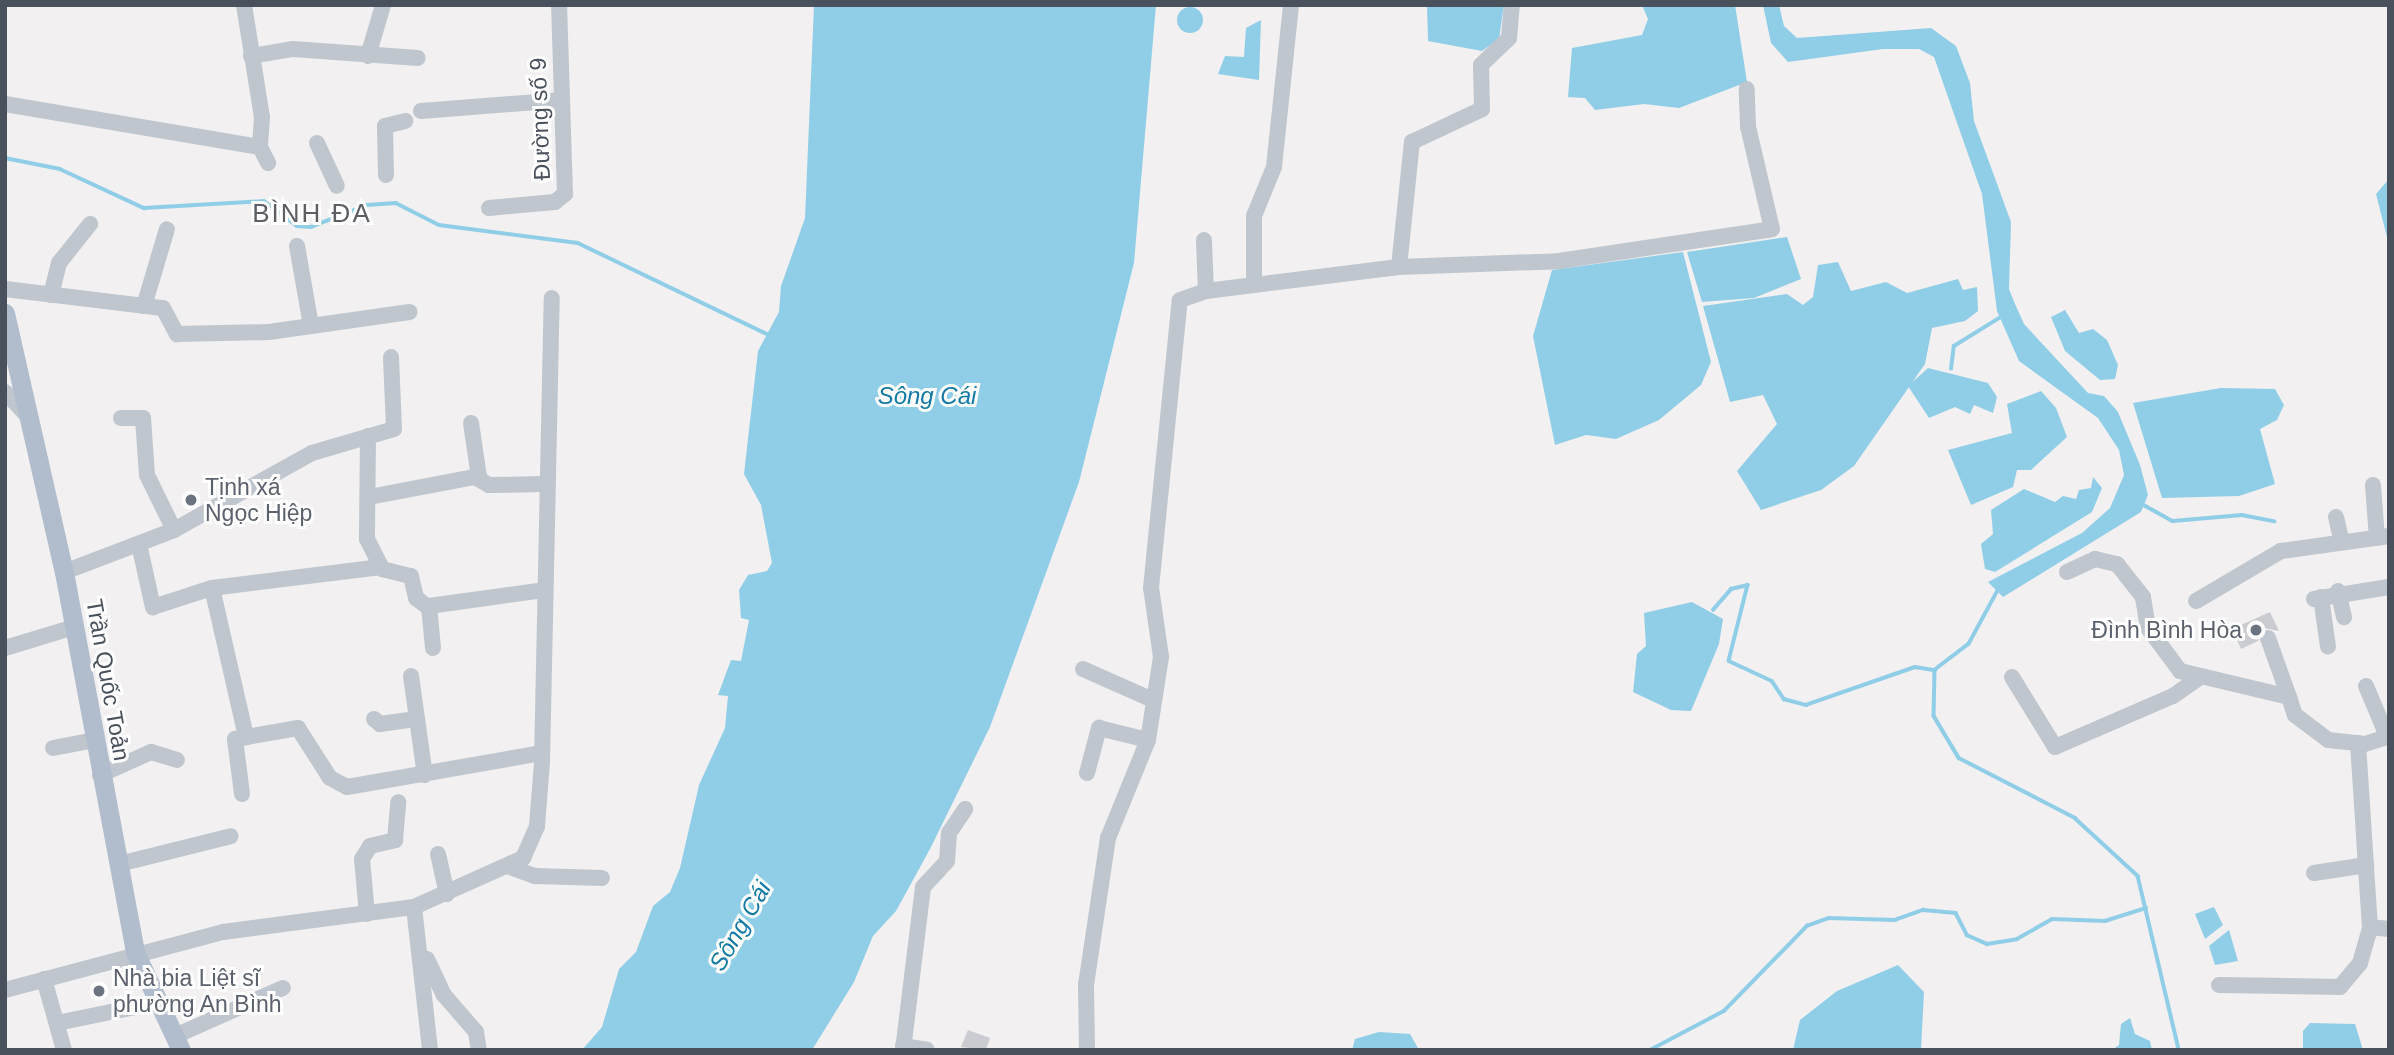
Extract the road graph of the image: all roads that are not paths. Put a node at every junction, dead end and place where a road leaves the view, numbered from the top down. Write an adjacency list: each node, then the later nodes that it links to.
1 (244, 5): 6 (street)
2 (383, 5): 7 (street)
3 (559, 5): 10 (street, Đường số 9)
4 (1291, 5): 25 (street)
5 (1511, 5): 24 (street)
6 (251, 56): 7 (street); 15 (street)
7 (368, 56): 8 (street)
8 (418, 58)
9 (1747, 89): 24 (street)
10 (562, 100): 12 (street); 19 (street, Đường số 9)
11 (5, 104): 15 (street)
12 (421, 111)
13 (405, 121): 17 (street)
14 (317, 143): 18 (street)
15 (260, 147): 16 (street)
16 (268, 163)
17 (386, 175)
18 (337, 186)
19 (489, 208)
20 (90, 224): 28 (street)
21 (167, 229): 30 (street)
22 (1204, 240): 27 (street)
23 (297, 246): 33 (street)
24 (1399, 267): 25 (street)
25 (1254, 285): 27 (street)
26 (5, 289): 28 (street)
27 (1206, 291): 70 (street)
28 (51, 295): 30 (street)
29 (552, 298): 41 (street)
30 (144, 306): 33 (street)
31 (410, 312): 33 (street)
32 (5, 313): 36 (main road, Trần Quốc Toản)
33 (311, 324)
34 (391, 357): 39 (street)
35 (5, 392): 36 (street)
36 (27, 416): 50 (main road, Trần Quốc Toản)
37 (121, 418): 45 (street)
38 (471, 423): 40 (street)
39 (368, 436): 43 (street); 45 (street)
40 (479, 477): 41 (street); 43 (street)
41 (545, 484): 54 (street)
42 (2373, 485): 46 (street)
43 (369, 497): 49 (street)
44 (2336, 517): 47 (street)
45 (174, 530): 48 (street)
46 (2383, 537): 47 (street)
47 (2340, 539): 56 (street)
48 (139, 544): 50 (street); 53 (street)
49 (381, 567): 53 (street); 57 (street)
50 (64, 572): 59 (main road, Trần Quốc Toản)
51 (2067, 572): 67 (street)
52 (2389, 586): 55 (street)
53 (212, 588): 74 (street)
54 (544, 590): 57 (street); 79 (street)
55 (2339, 591): 58 (street); 61 (street)
56 (2196, 601)
57 (428, 607): 63 (street)
58 (2344, 617)
59 (74, 626): 62 (street); 75 (main road, Trần Quốc Toản)
60 (2268, 638): 69 (street)
61 (2328, 647)
62 (5, 648)
63 (433, 648)
64 (1083, 669): 70 (street)
65 (411, 676): 72 (street)
66 (2012, 677): 67 (street)
67 (2200, 677): 69 (street)
68 (2366, 686): 73 (street)
69 (2289, 697): 77 (street)
70 (1153, 699): 76 (street)
71 (374, 719): 72 (street)
72 (417, 719): 83 (street)
73 (2388, 736): 77 (street)
74 (246, 737): 83 (street); 84 (street)
75 (95, 740): 78 (street); 82 (main road, Trần Quốc Toản)
76 (1148, 740): 81 (street); 113 (street)
77 (2358, 743): 90 (street)
78 (53, 748)
79 (542, 753): 83 (street); 91 (street)
80 (177, 760): 82 (street)
81 (1087, 773)
82 (100, 775): 89 (main road, Trần Quốc Toản)
83 (425, 775)
84 (242, 794)
85 (398, 802): 96 (street)
86 (965, 809): 108 (street)
87 (231, 836): 89 (street)
88 (438, 854): 94 (street)
89 (118, 864): 100 (main road, Trần Quốc Toản)
90 (2366, 865): 92 (street); 97 (street)
91 (510, 867): 93 (street); 94 (street)
92 (2314, 873)
93 (602, 878)
94 (447, 894): 95 (street)
95 (414, 907): 96 (street); 99 (street)
96 (367, 914): 100 (street)
97 (2370, 927): 98 (street); 102 (street)
98 (2389, 929)
99 (421, 945): 110 (street); 111 (street)
100 (135, 952): 101 (street); 105 (main road, Trần Quốc Toản)
101 (44, 979): 103 (street); 106 (street)
102 (2219, 985)
103 (7, 987)
104 (283, 988): 107 (street)
105 (159, 1002): 106 (street); 107 (main road, Trần Quốc Toản)
106 (57, 1023): 109 (street)
107 (178, 1043)
108 (903, 1048): 112 (street)
109 (64, 1050)
110 (429, 1050)
111 (479, 1050)
112 (927, 1050)
113 (1087, 1050)

